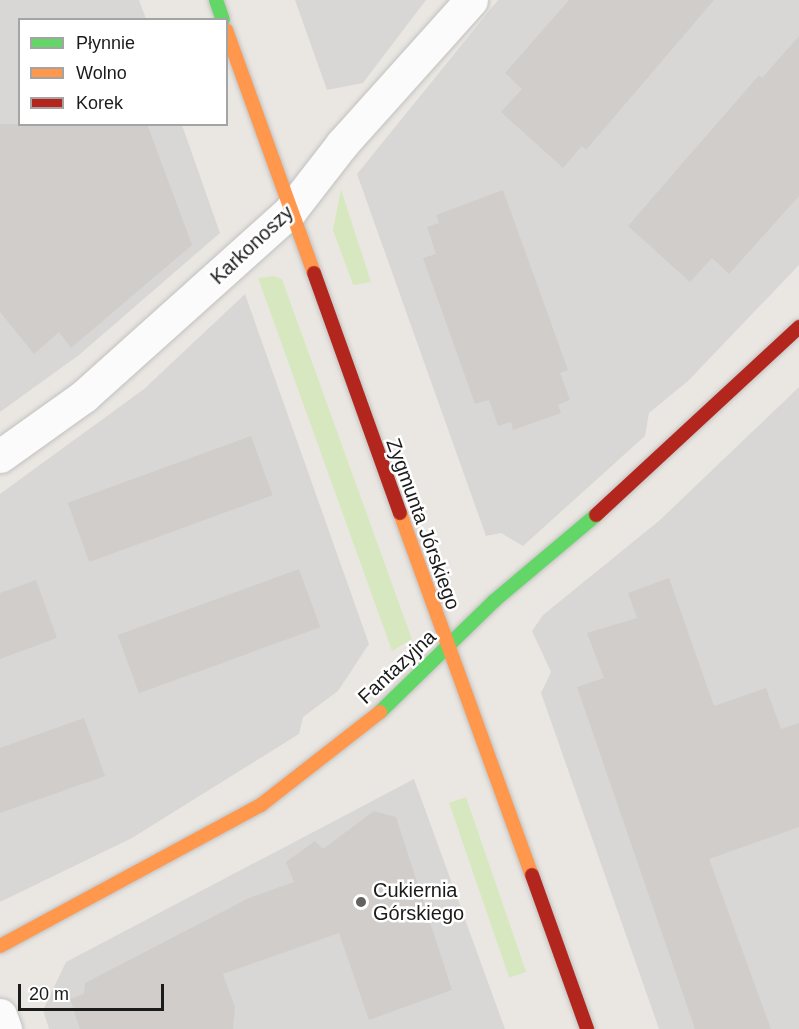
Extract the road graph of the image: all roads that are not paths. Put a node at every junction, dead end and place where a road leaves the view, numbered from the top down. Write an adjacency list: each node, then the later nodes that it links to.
1 (216, 0): 3 (street)
2 (471, 0): 5 (street, Karkonoszy)
3 (222, 18)
4 (228, 36): 5 (street, Zygmunta Jórskiego)
5 (290, 212): 7 (street, Karkonoszy); 8 (street, Zygmunta Jórskiego)
6 (799, 327): 8 (street, Fantazyjna)
7 (0, 456)
8 (447, 648): 9 (street, Fantazyjna); 12 (street, Zygmunta Jórskiego)
9 (0, 946)
10 (0, 1015): 11 (street)
11 (5, 1029)
12 (587, 1029)

